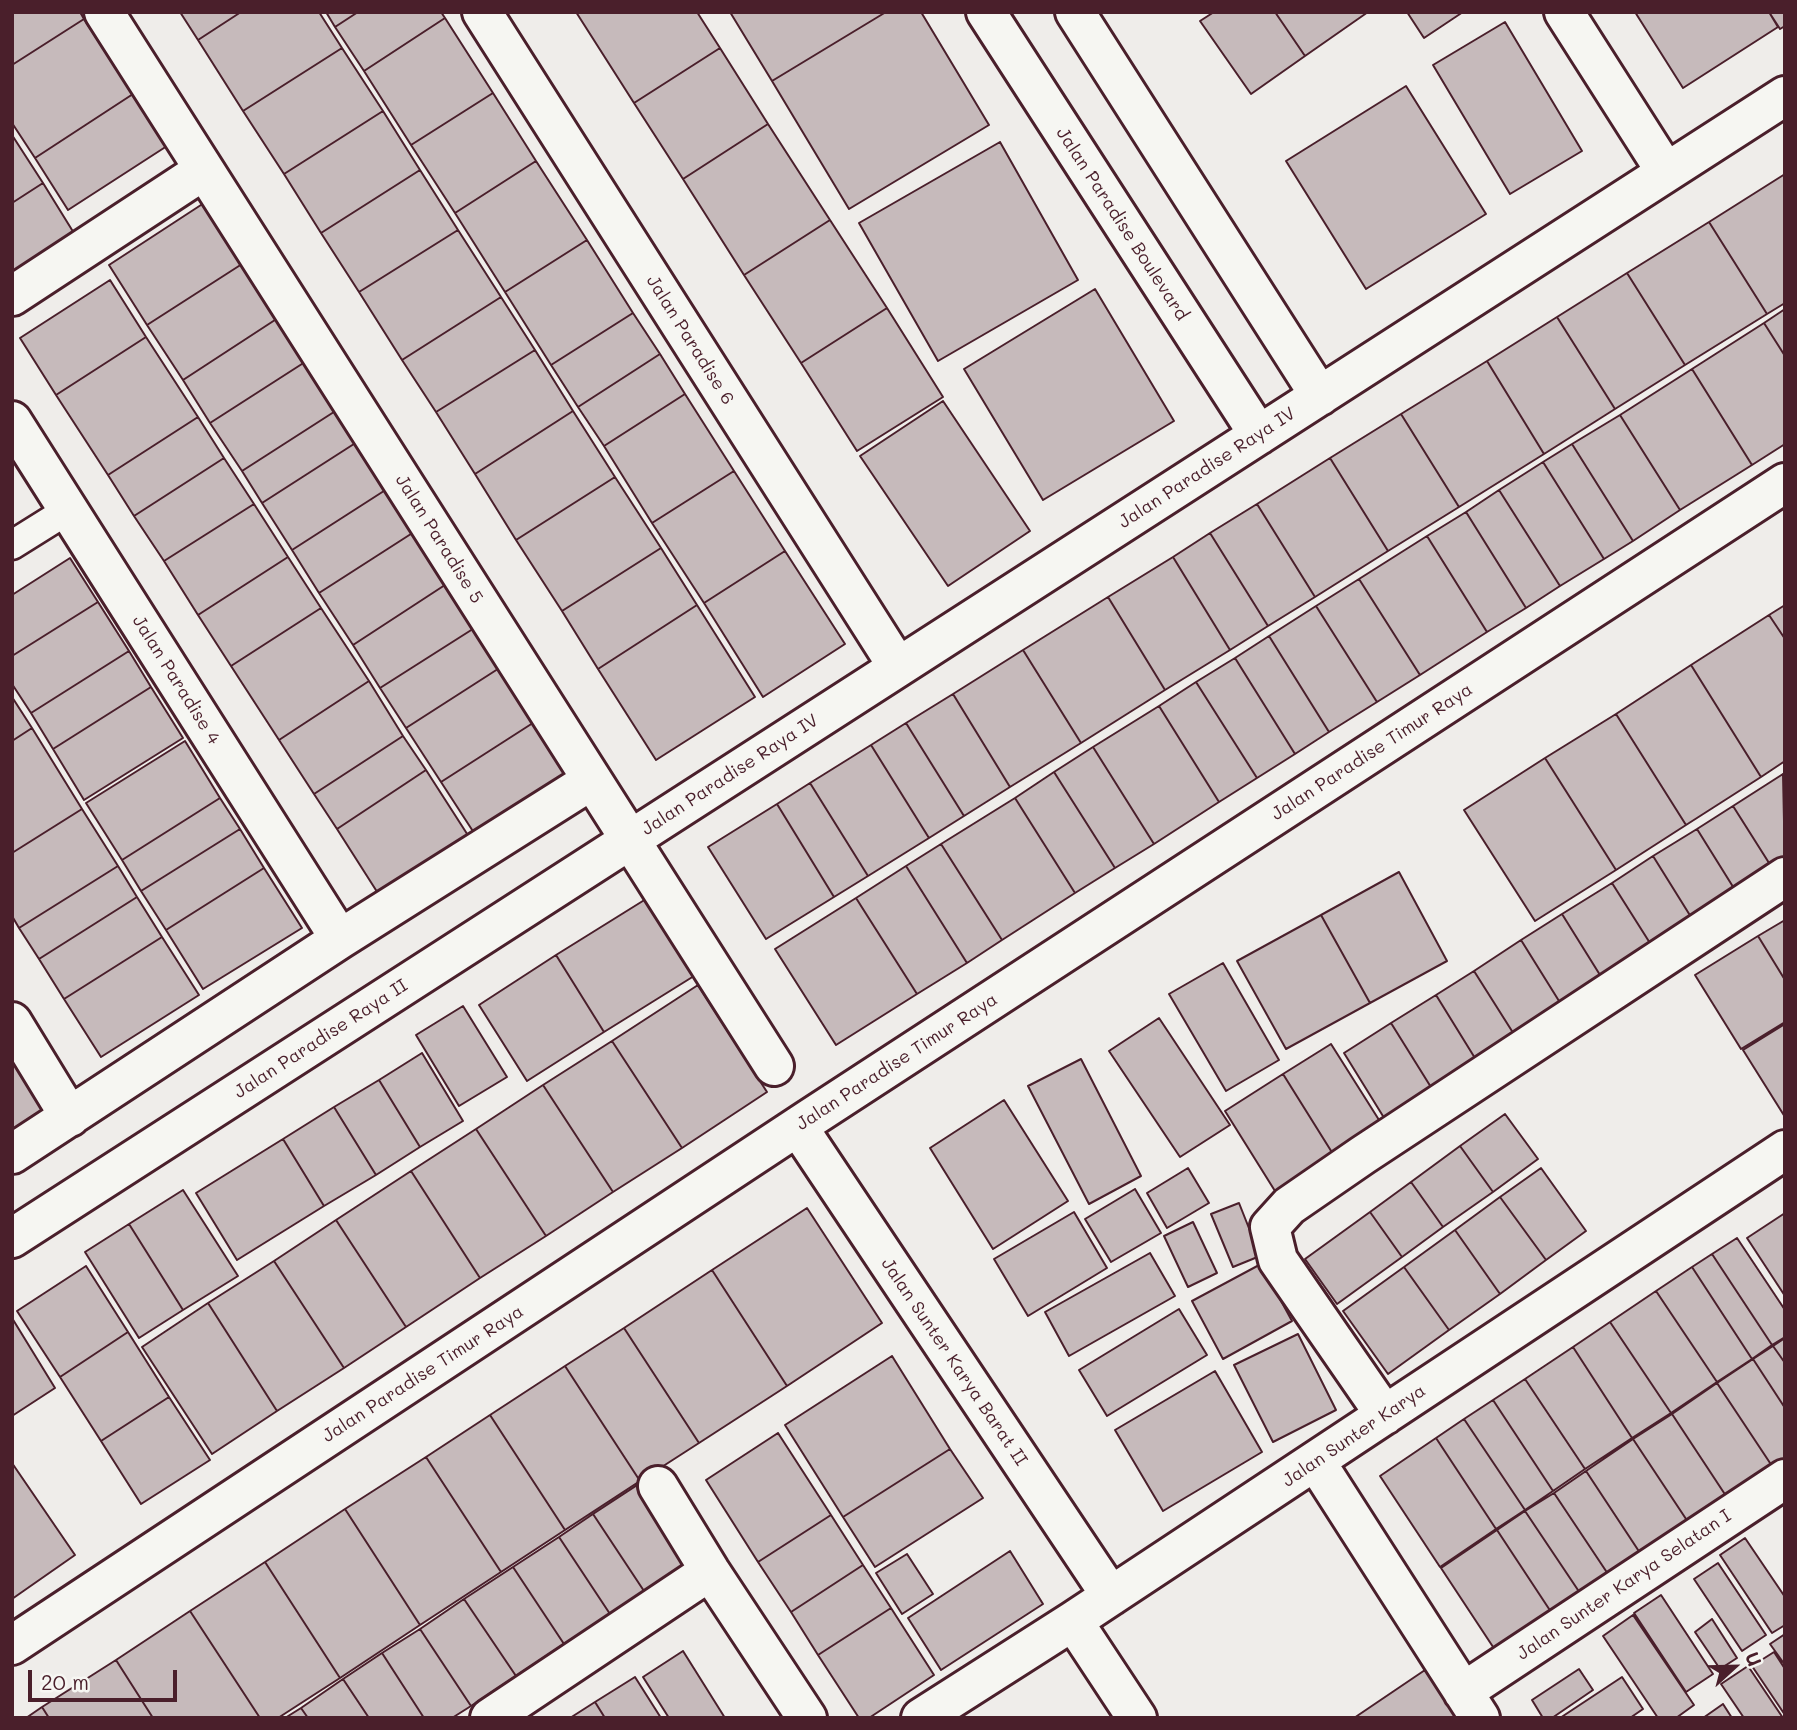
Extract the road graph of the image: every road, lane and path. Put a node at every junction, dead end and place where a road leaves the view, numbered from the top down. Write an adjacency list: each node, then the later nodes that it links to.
1 (104, 12): 7 (street, Jalan Paradise 5)
2 (482, 12): 16 (street, Jalan Paradise 6)
3 (986, 12): 12 (street, Jalan Paradise Boulevard)
4 (1075, 12): 10 (street)
5 (1564, 12): 8 (street)
6 (1785, 96): 8 (street, Jalan Paradise Raya IV)
7 (204, 170): 9 (street); 17 (street, Jalan Paradise 5)
8 (1666, 172): 10 (street, Jalan Paradise Raya IV)
9 (12, 296)
10 (1320, 396): 12 (street, Jalan Paradise Raya IV)
11 (12, 421): 14 (street, Jalan Paradise 4)
12 (1259, 435): 16 (street, Jalan Paradise Raya IV)
13 (1785, 484): 24 (street, Jalan Paradise Timur Raya)
14 (68, 510): 15 (lane); 20 (street, Jalan Paradise 4)
15 (12, 545)
16 (898, 667): 18 (street, Jalan Paradise Raya IV)
17 (592, 780): 18 (street, Jalan Paradise 5); 20 (street)
18 (630, 840): 22 (street, Jalan Paradise 5); 27 (street, Jalan Paradise Raya II)
19 (1785, 877): 28 (street)
20 (340, 939): 23 (street)
21 (12, 1022): 23 (street)
22 (774, 1066)
23 (70, 1116): 26 (street)
24 (798, 1127): 33 (street, Jalan Sunter Karya Barat II); 35 (street, Jalan Paradise Timur Raya)
25 (1785, 1150): 28 (street, Jalan Sunter Karya)
26 (12, 1154)
27 (12, 1238)
28 (1385, 1415): 29 (street, Jalan Sunter Karya)
29 (1316, 1462): 33 (street, Jalan Sunter Karya); 36 (street)
30 (1785, 1479): 36 (street, Jalan Sunter Karya Selatan I)
31 (658, 1486): 32 (street)
32 (710, 1571): 37 (street); 38 (street)
33 (1111, 1595): 34 (street, Jalan Sunter Karya)
34 (1073, 1622): 39 (street, Jalan Sunter Karya); 40 (street)
35 (12, 1645)
36 (1472, 1705)
37 (490, 1718)
38 (807, 1718)
39 (920, 1718)
40 (1137, 1718)

